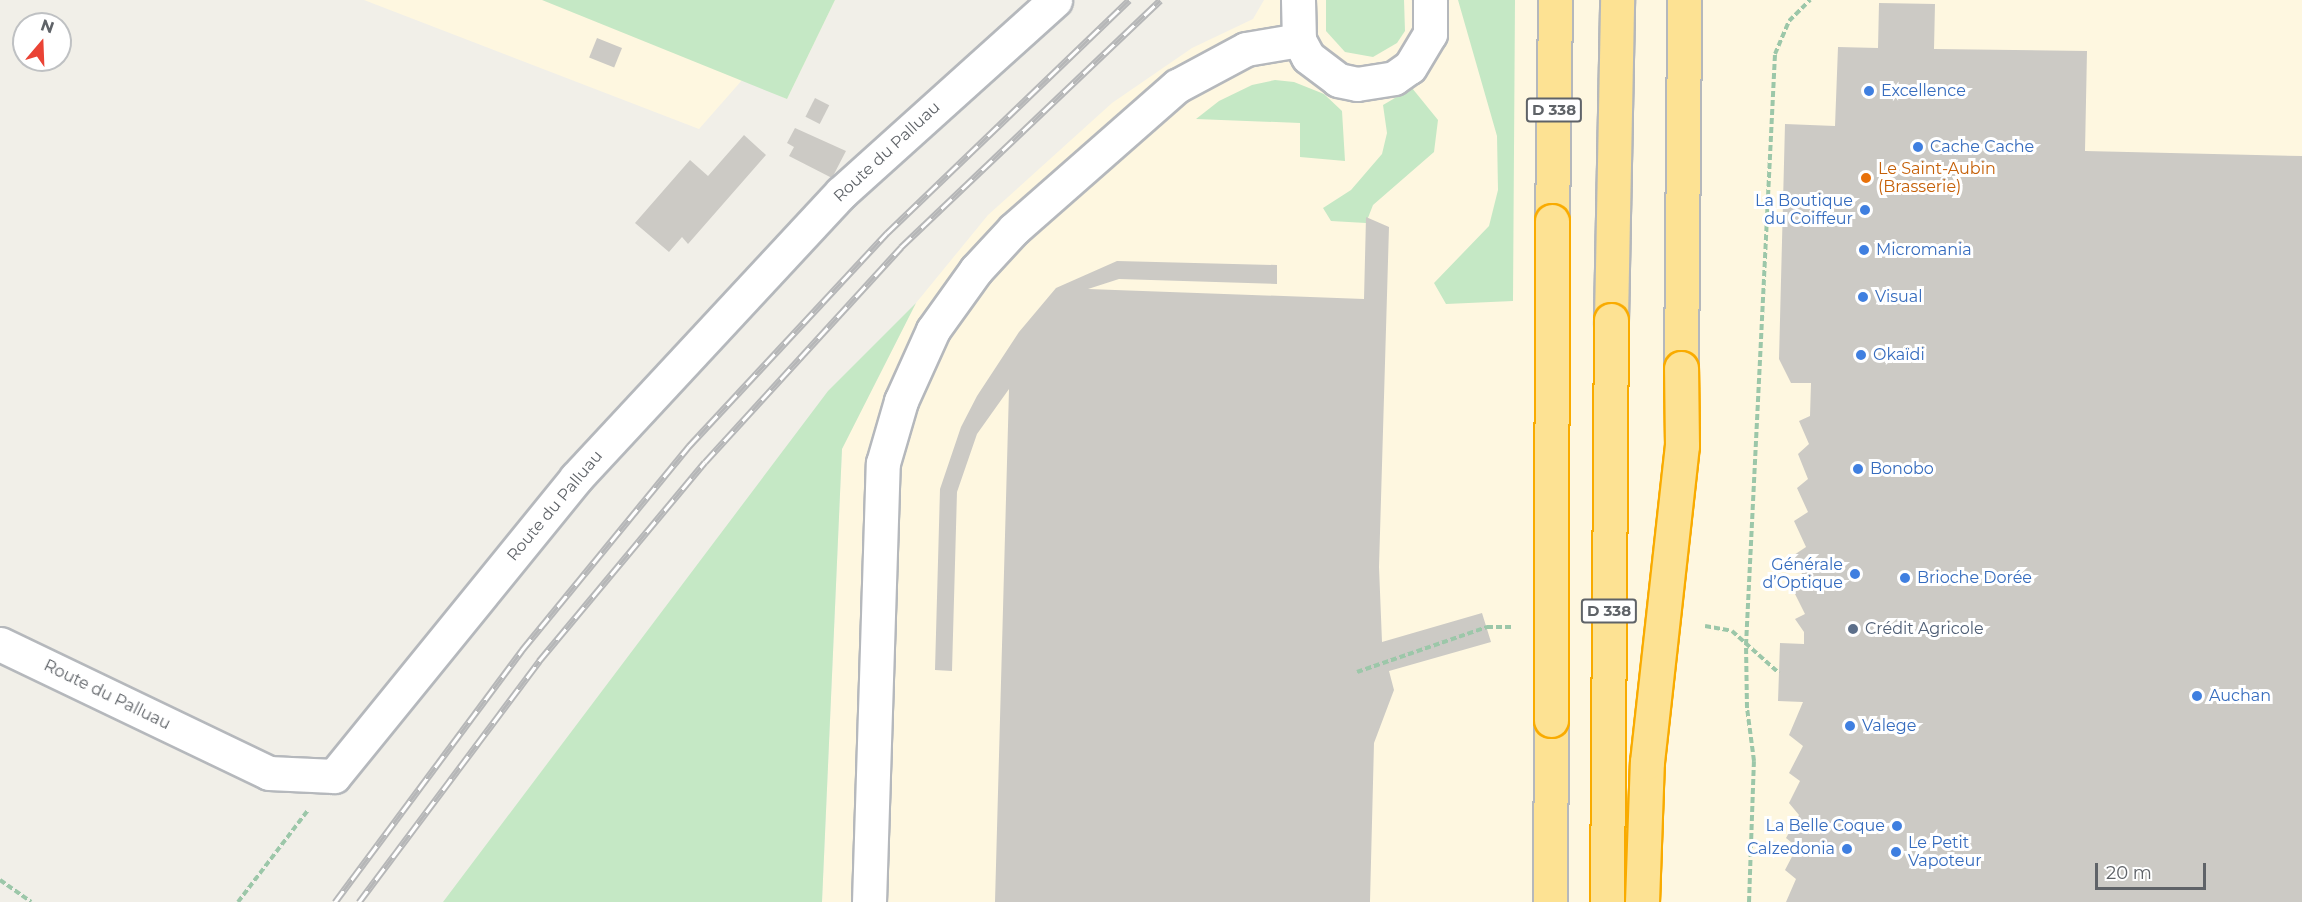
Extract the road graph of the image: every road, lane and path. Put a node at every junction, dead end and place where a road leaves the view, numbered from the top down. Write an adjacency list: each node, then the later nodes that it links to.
1 (1055, 0): 15 (street, Route du Palluau)
2 (1298, 0): 8 (street)
3 (1430, 0): 8 (street)
4 (1555, 0): 16 (highway, D 338, bridge)
5 (1617, 0): 23 (highway, D 338, bridge)
6 (1684, 0): 24 (highway, bridge)
7 (1810, 0): 12 (path)
8 (1299, 40): 20 (street)
9 (1705, 626): 12 (path)
10 (1514, 627): 13 (path)
11 (0, 644): 15 (street, Route du Palluau)
12 (1746, 645): 14 (path); 25 (path)
13 (1357, 672)
14 (1779, 674)
15 (334, 776): 19 (path)
16 (1548, 811): 21 (highway); 22 (highway, D 338)
17 (0, 880): 18 (path)
18 (31, 902)
19 (238, 902)
20 (869, 902)
21 (1528, 902)
22 (1550, 902)
23 (1607, 902)
24 (1642, 902)
25 (1749, 902)

